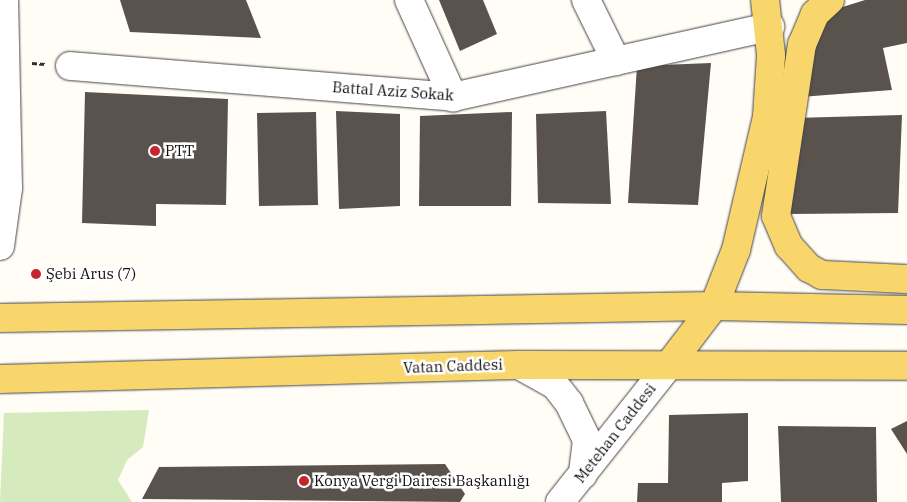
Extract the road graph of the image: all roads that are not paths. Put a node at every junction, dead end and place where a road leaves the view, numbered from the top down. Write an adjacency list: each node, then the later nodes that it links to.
1 (4, 0): 10 (street)
2 (409, 0): 9 (street)
3 (586, 0): 7 (street)
4 (765, 0): 6 (main road)
5 (830, 0): 11 (main road)
6 (770, 27): 7 (street, Battal Aziz Sokak); 12 (main road)
7 (616, 61): 9 (street, Battal Aziz Sokak)
8 (70, 66): 9 (street, Battal Aziz Sokak)
9 (453, 97)
10 (0, 246)
11 (907, 279)
12 (714, 306): 13 (main road); 14 (main road); 16 (main road)
13 (907, 310)
14 (0, 318)
15 (519, 365): 16 (main road, Vatan Caddesi); 18 (main road, Vatan Caddesi); 19 (street)
16 (669, 365): 17 (main road, Vatan Caddesi); 19 (street, Metehan Caddesi)
17 (907, 366)
18 (0, 380)
19 (583, 475): 20 (street, Metehan Caddesi)
20 (560, 502)

